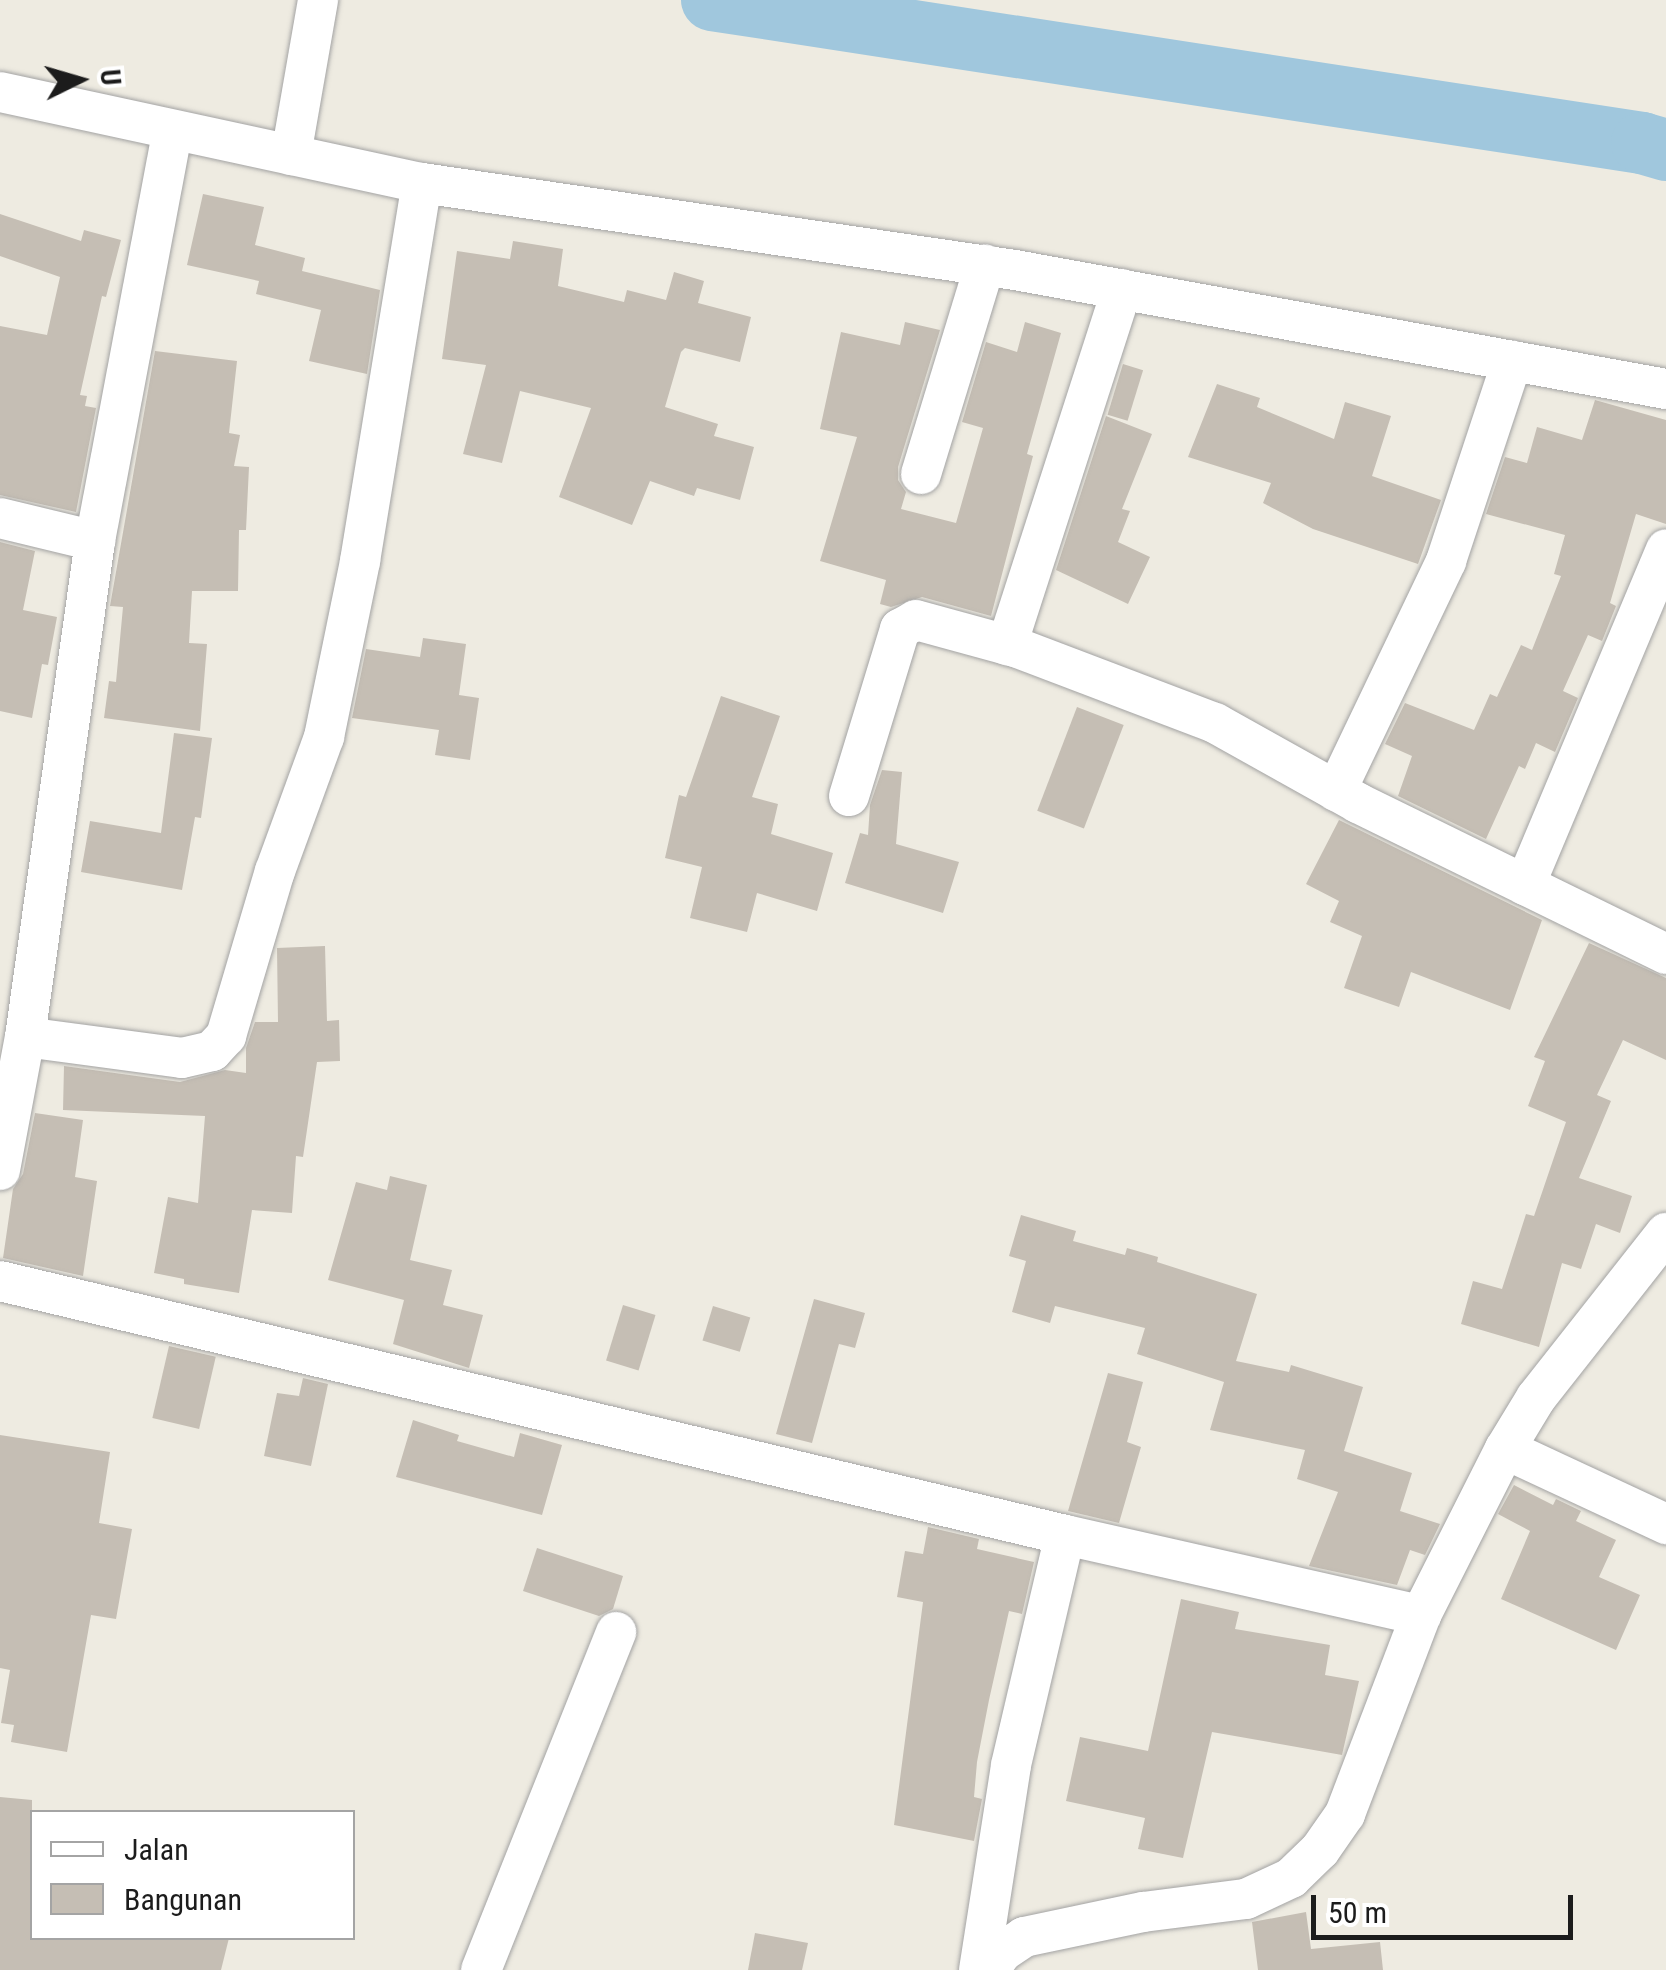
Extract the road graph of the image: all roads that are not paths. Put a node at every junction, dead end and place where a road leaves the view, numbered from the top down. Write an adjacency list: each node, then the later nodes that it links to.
1 (318, 0): 4 (street)
2 (0, 92): 3 (street)
3 (173, 130): 4 (street); 12 (street)
4 (291, 155): 5 (street)
5 (422, 183): 6 (street); 19 (street)
6 (985, 265): 7 (street); 10 (street)
7 (1122, 290): 8 (street); 14 (street)
8 (1512, 362): 9 (street); 15 (street)
9 (1666, 389)
10 (921, 474)
11 (0, 518): 12 (street)
12 (95, 541): 19 (street)
13 (1666, 549): 17 (street)
14 (1007, 645): 15 (street); 16 (street)
15 (1336, 791): 17 (street)
16 (849, 796)
17 (1524, 884): 18 (street)
18 (1666, 954)
19 (24, 1037): 20 (street)
20 (0, 1167)
21 (1666, 1233): 23 (street)
22 (0, 1280): 25 (street)
23 (1505, 1449): 24 (street); 26 (street)
24 (1666, 1524)
25 (1065, 1535): 26 (street); 29 (street)
26 (1421, 1615): 30 (street)
27 (616, 1632): 28 (street)
28 (481, 1970)
29 (979, 1970)
30 (989, 1970)

